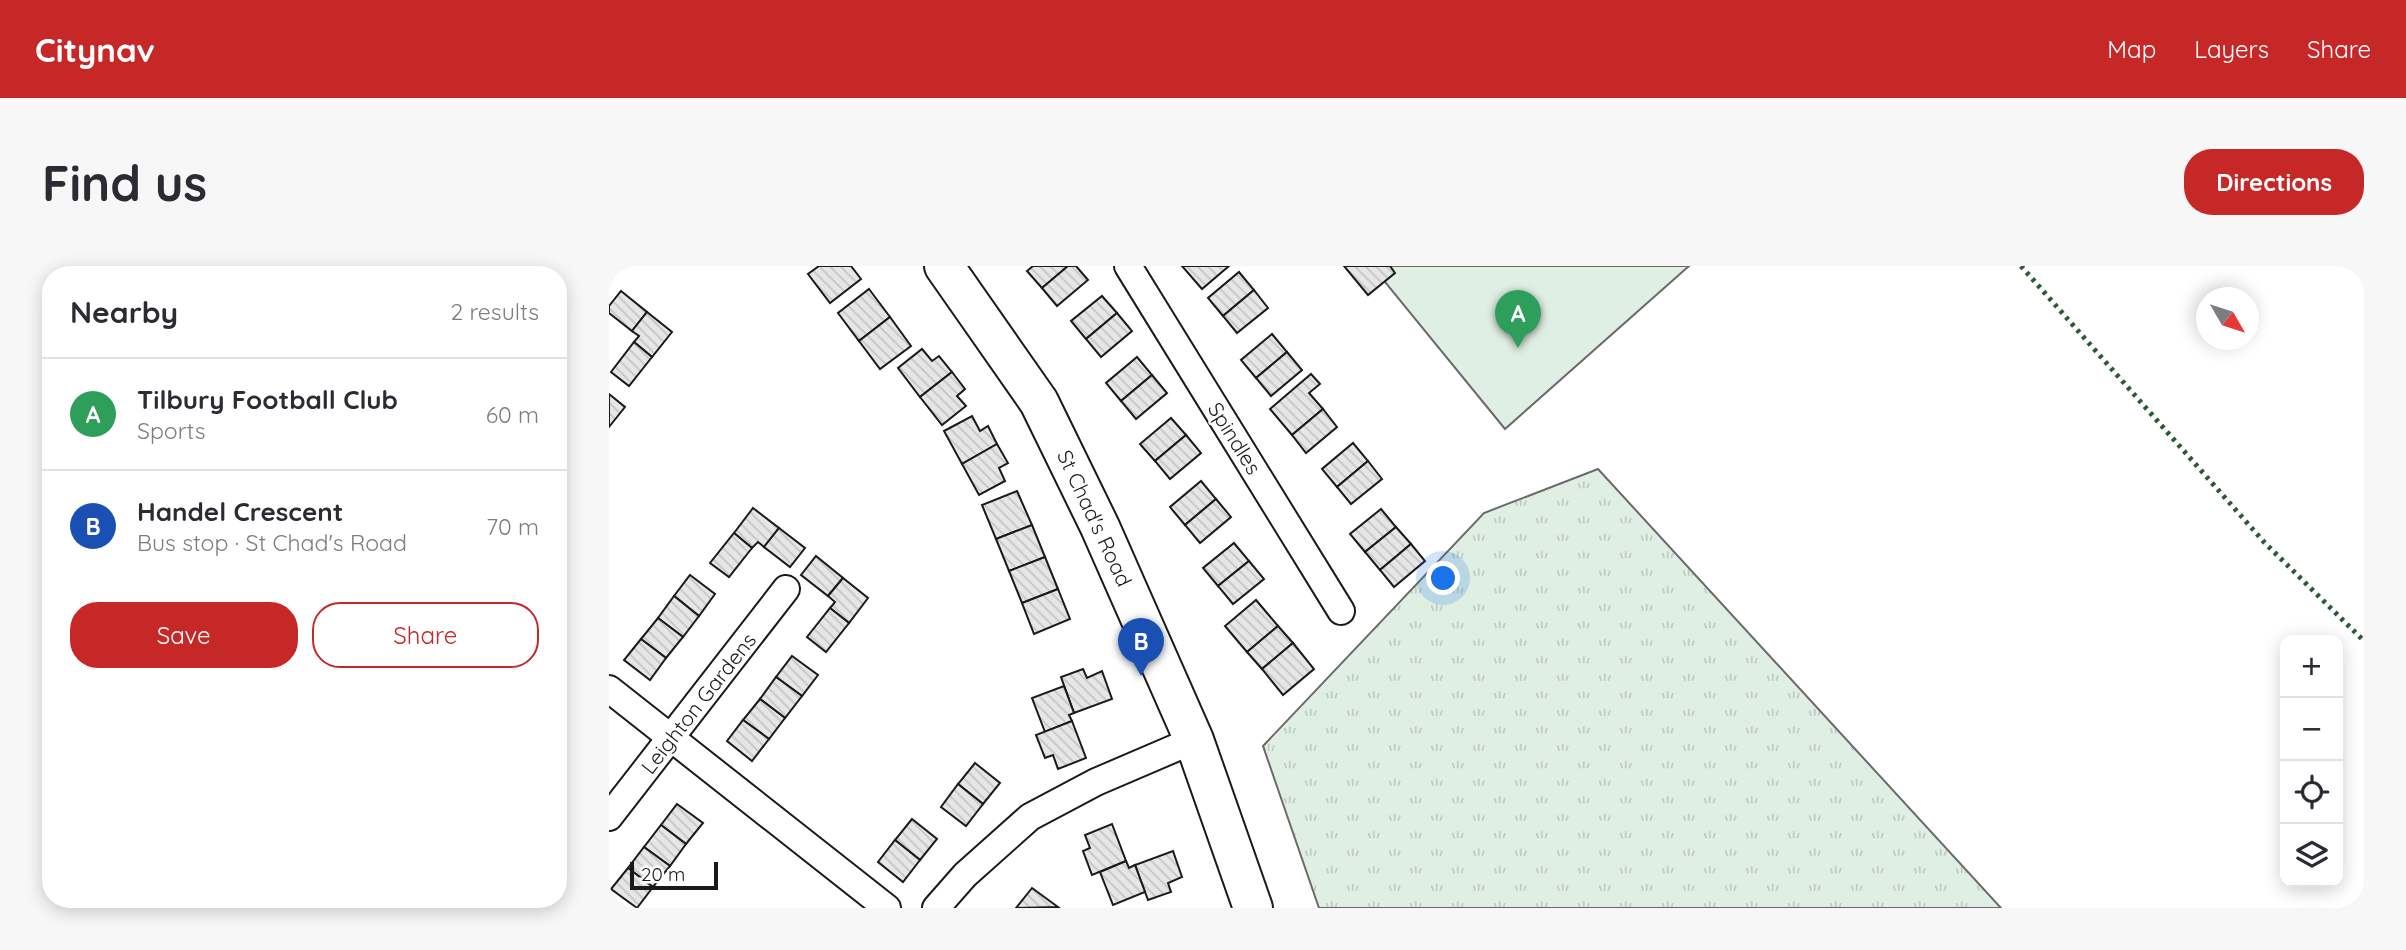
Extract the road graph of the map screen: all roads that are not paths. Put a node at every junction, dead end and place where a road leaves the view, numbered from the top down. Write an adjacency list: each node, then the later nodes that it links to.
1 (1128, 266): 4 (street, Spindles)
2 (955, 270): 7 (main road, St Chad's Road)
3 (786, 589): 6 (street, Leighton Gardens)
4 (1341, 611)
5 (609, 690): 6 (street)
6 (671, 738): 8 (street, Leighton Gardens); 9 (street)
7 (1194, 740): 10 (street); 11 (main road, St Chad's Road)
8 (609, 817)
9 (887, 908)
10 (936, 908)
11 (1253, 908)

